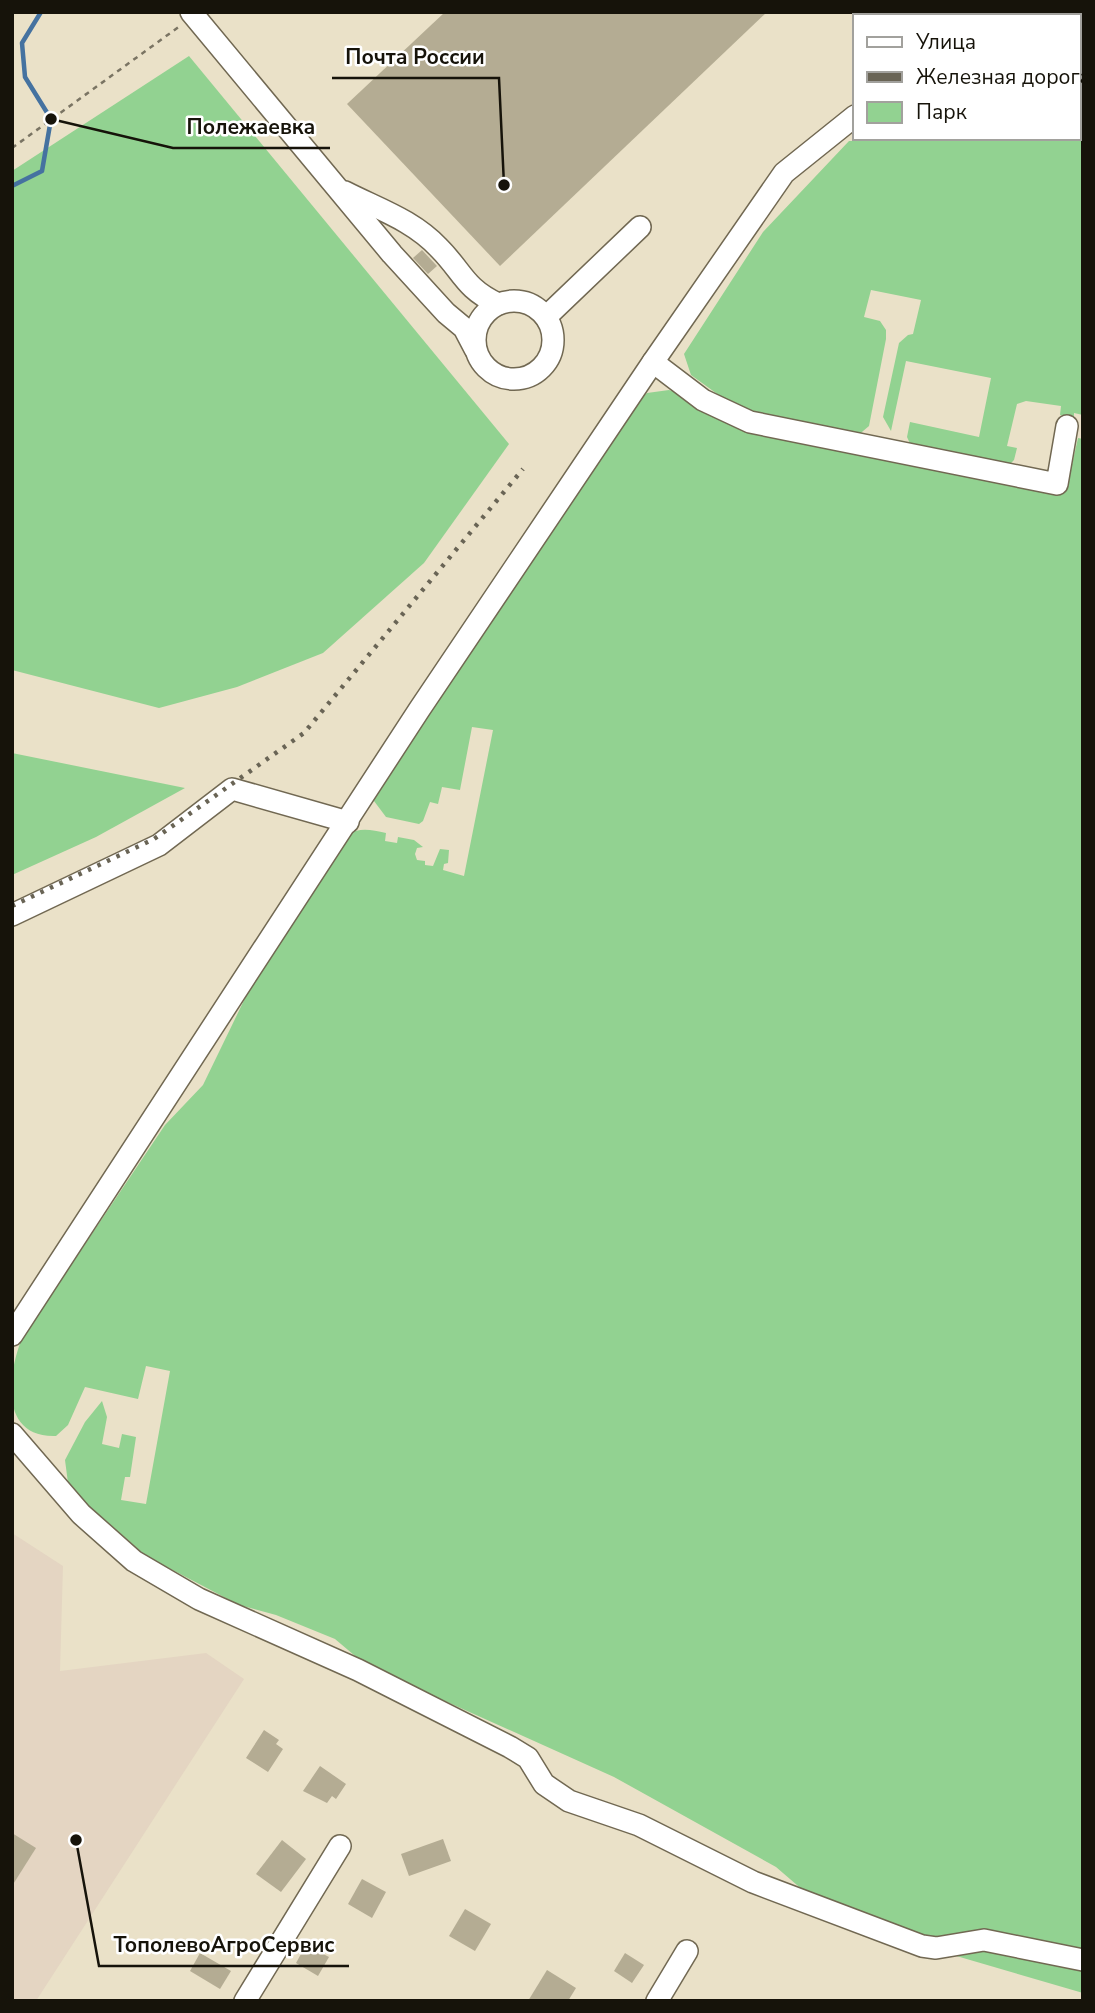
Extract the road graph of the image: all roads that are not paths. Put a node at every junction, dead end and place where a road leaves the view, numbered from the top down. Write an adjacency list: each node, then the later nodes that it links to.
1 (193, 14): 3 (street)
2 (853, 118): 8 (street)
3 (334, 186): 5 (street); 7 (street)
4 (640, 227): 6 (street)
5 (498, 304): 6 (street); 7 (street)
6 (546, 317): 7 (street)
7 (475, 349)
8 (653, 362): 9 (street); 10 (street)
9 (1067, 426)
10 (348, 822): 11 (street); 12 (street)
11 (12, 915)
12 (12, 1335)
13 (12, 1434): 16 (street)
14 (340, 1846): 17 (street)
15 (687, 1951): 18 (street)
16 (1083, 1961)
17 (245, 2001)
18 (657, 2001)

